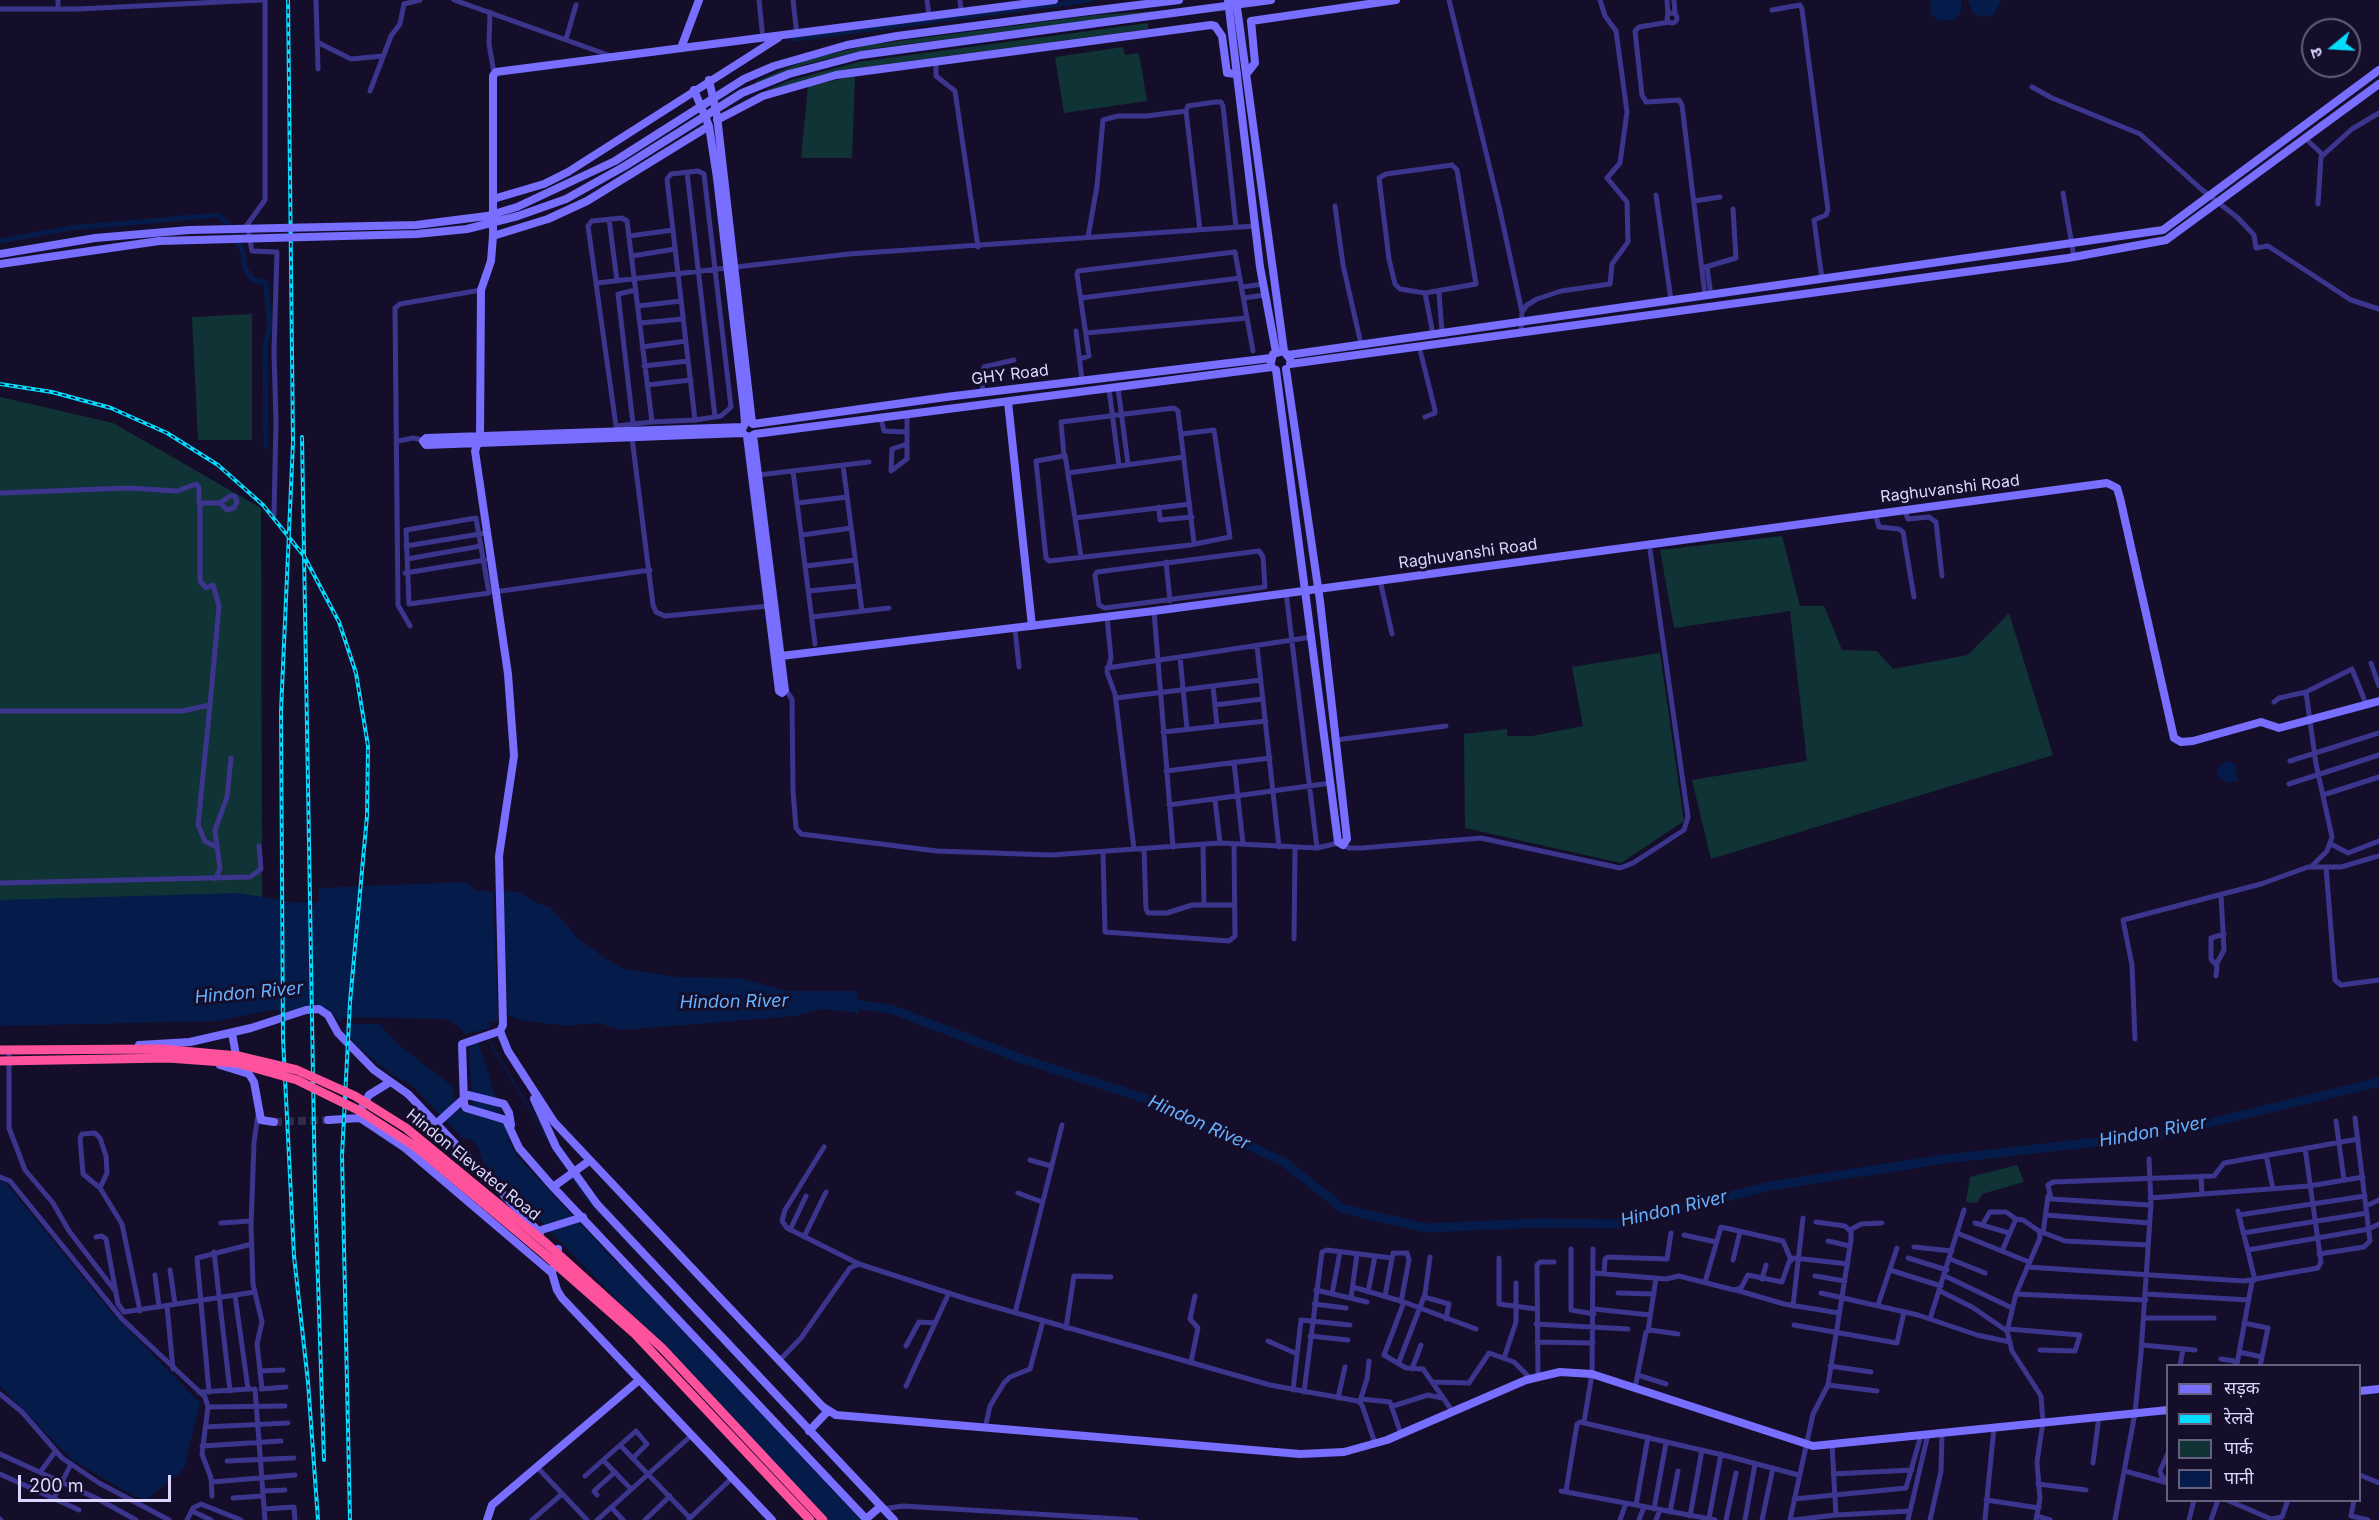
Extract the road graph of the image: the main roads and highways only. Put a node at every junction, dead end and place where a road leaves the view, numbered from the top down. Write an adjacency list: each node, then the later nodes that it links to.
1 (3, 1048): 4 (highway, Hindon Elevated Road, bridge)
2 (3, 1063): 3 (highway, Hindon Elevated Road, bridge)
3 (810, 1520)
4 (823, 1520)

